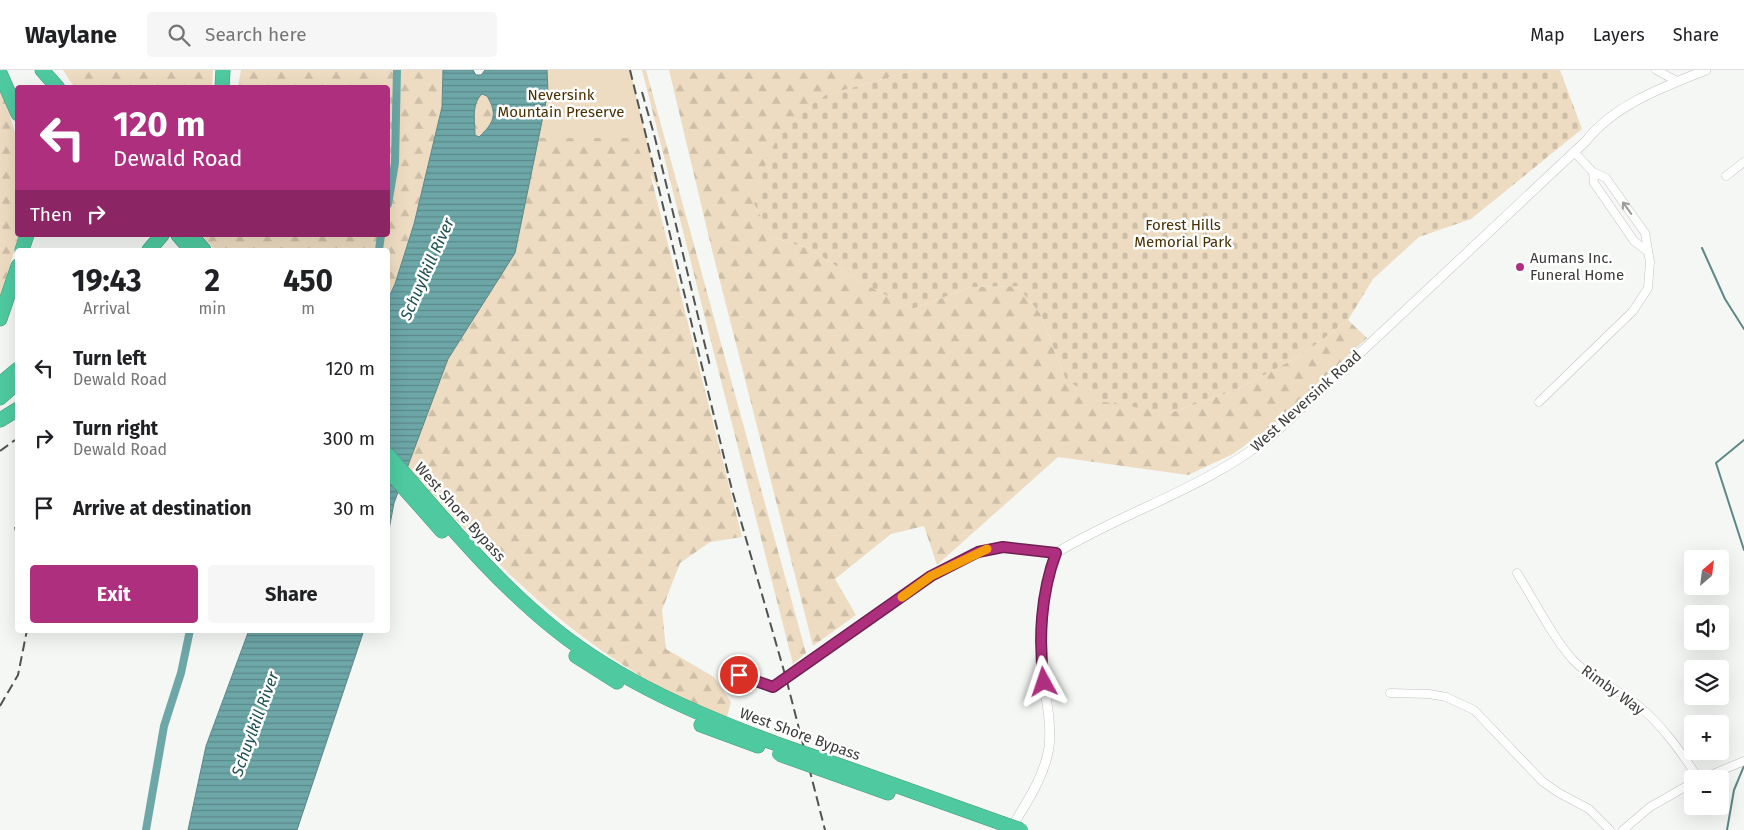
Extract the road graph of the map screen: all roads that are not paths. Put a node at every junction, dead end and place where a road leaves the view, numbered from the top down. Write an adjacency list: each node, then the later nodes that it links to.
1 (30, 70): 10 (highway)
2 (42, 70): 11 (highway)
3 (51, 70): 12 (highway)
4 (223, 70): 13 (highway)
5 (229, 70): 14 (highway)
6 (1656, 70): 9 (street)
7 (1706, 70): 9 (street, West Neversink Road)
8 (0, 73): 15 (highway)
9 (1678, 81): 16 (street, West Neversink Road)
10 (43, 85)
11 (55, 85)
12 (62, 85)
13 (222, 85)
14 (228, 85)
15 (15, 107)
16 (1574, 152): 18 (street); 41 (street, West Neversink Road)
17 (1744, 162): 19 (street)
18 (1593, 172): 28 (street); 28 (street, one-way to 18)
19 (1726, 176)
20 (165, 237): 24 (highway)
21 (167, 237): 25 (highway)
22 (171, 237): 26 (highway)
23 (193, 237): 27 (highway)
24 (151, 248)
25 (158, 248)
26 (188, 248)
27 (202, 248)
28 (1648, 251): 35 (street)
29 (15, 275): 30 (highway)
30 (0, 319)
31 (15, 372): 32 (highway)
32 (0, 384)
33 (15, 385): 34 (highway)
34 (0, 398)
35 (1538, 402)
36 (15, 411): 37 (highway)
37 (0, 420)
38 (390, 458): 40 (highway, West Shore Bypass)
39 (390, 472): 40 (highway, West Shore Bypass)
40 (442, 524): 49 (highway, West Shore Bypass, bridge)
41 (1056, 553): 43 (street); 49 (street)
42 (1517, 573): 46 (street, Rimby Way)
43 (739, 675)
44 (1390, 693): 51 (street)
45 (1744, 761): 47 (street)
46 (1694, 770)
47 (1722, 770)
48 (1684, 788): 52 (street)
49 (1002, 828): 50 (highway, West Shore Bypass, bridge)
50 (1021, 830)
51 (1610, 830)
52 (1623, 830)

